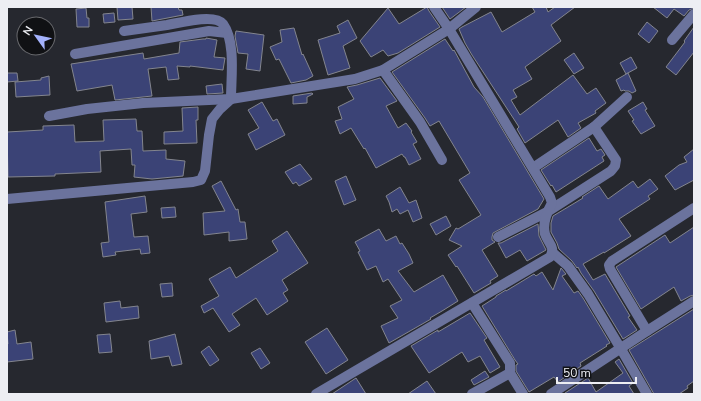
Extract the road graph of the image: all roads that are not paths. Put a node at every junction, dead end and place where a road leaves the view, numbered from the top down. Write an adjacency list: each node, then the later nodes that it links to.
1 (434, 7): 4 (street)
2 (476, 7): 4 (street)
3 (694, 14): 7 (street)
4 (449, 29): 9 (street); 15 (street)
5 (124, 31): 6 (street)
6 (227, 33): 8 (street); 11 (street)
7 (672, 40)
8 (75, 54)
9 (383, 70): 11 (street); 14 (street)
10 (628, 97): 13 (street)
11 (231, 99): 12 (street); 16 (street)
12 (49, 116)
13 (594, 127): 15 (street); 18 (street)
14 (442, 160)
15 (533, 168): 18 (street)
16 (7, 199)
17 (694, 208): 23 (street)
18 (547, 212): 19 (street); 20 (street)
19 (498, 237)
20 (553, 253): 22 (street); 24 (street)
21 (694, 301): 23 (street)
22 (472, 302): 25 (street); 26 (street)
23 (647, 331): 24 (street)
24 (621, 349): 29 (street); 30 (street)
25 (510, 372): 27 (street); 28 (street)
26 (317, 394)
27 (472, 394)
28 (523, 394)
29 (551, 394)
30 (646, 394)

